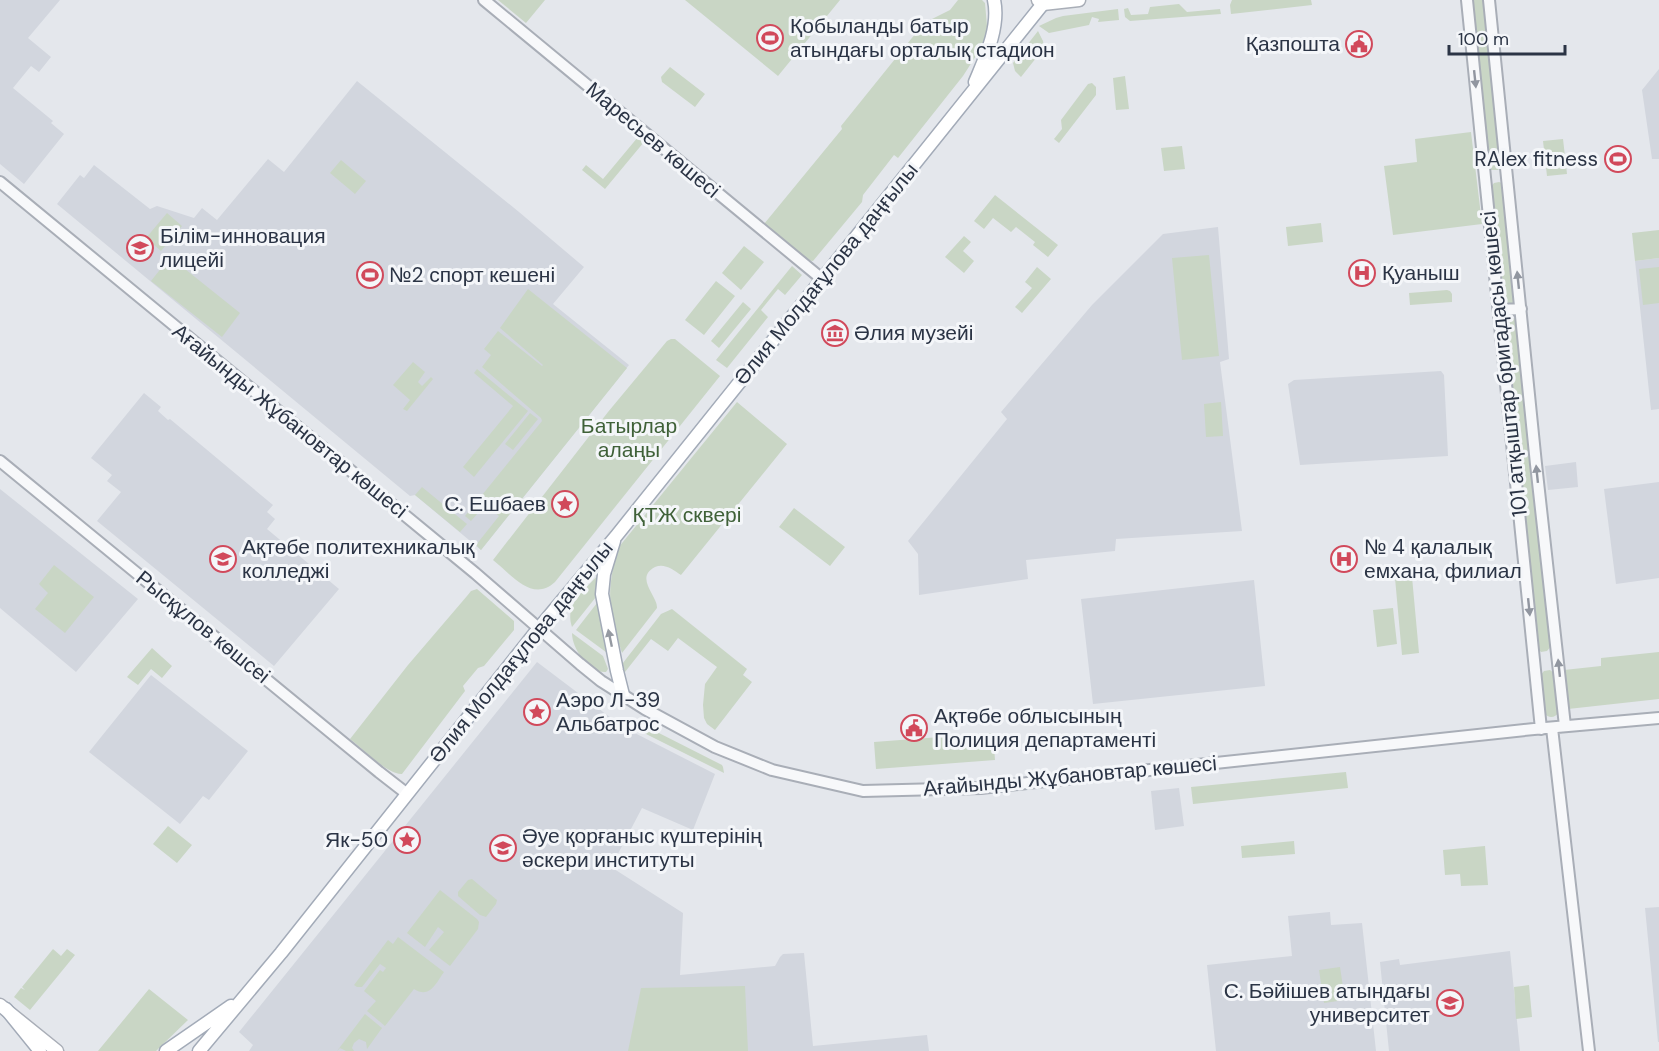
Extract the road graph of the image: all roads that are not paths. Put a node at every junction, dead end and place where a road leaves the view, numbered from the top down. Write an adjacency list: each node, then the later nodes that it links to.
1 (484, 0): 11 (street, Маресьев көшесі)
2 (994, 0): 7 (main road)
3 (1079, 0): 6 (main road)
4 (1467, 0): 9 (street, 101 атқыштар бригадасы көшесі, one-way to 9)
5 (1489, 0): 8 (street, 101 атқыштар бригадасы көшесі)
6 (1042, 1): 7 (main road, Әлия Молдағұлова даңғылы)
7 (970, 94): 11 (main road, Әлия Молдағұлова даңғылы)
8 (1506, 175): 9 (street); 12 (street, 101 атқыштар бригадасы көшесі, one-way to 8)
9 (1485, 176): 13 (street, 101 атқыштар бригадасы көшесі)
10 (0, 182): 16 (street, Ағайынды Жұбановтар көшесі)
11 (822, 279): 15 (main road, Әлия Молдағұлова даңғылы)
12 (1521, 309): 13 (street); 19 (street, 101 атқыштар бригадасы көшесі, one-way to 12)
13 (1498, 310): 20 (street, 101 атқыштар бригадасы көшесі, one-way to 20)
14 (0, 461): 21 (street, Рысқұлов көшсеі)
15 (617, 535): 16 (main road, Әлия Молдағұлова даңғылы); 17 (main road, one-way to 15)
16 (538, 628): 17 (street, Ағайынды Жұбановтар көшесі); 21 (main road, Әлия Молдағұлова даңғылы)
17 (623, 695): 20 (street, Ағайынды Жұбановтар көшесі)
18 (1659, 718): 19 (street, Ағайынды Жұбановтар көшесі)
19 (1565, 726): 20 (street, Ағайынды Жұбановтар көшесі)
20 (1547, 728): 30 (street, 101 атқыштар бригадасы көшесі)
21 (406, 793): 22 (main road, Әлия Молдағұлова даңғылы)
22 (244, 997): 24 (main road, Әлия Молдағұлова даңғылы); 27 (main road)
23 (3, 1007): 25 (main road); 26 (main road)
24 (226, 1018): 28 (main road, Әлия Молдағұлова даңғылы); 29 (main road)
25 (40, 1051)
26 (57, 1051)
27 (166, 1051)
28 (199, 1051)
29 (205, 1051)
30 (1589, 1051)

